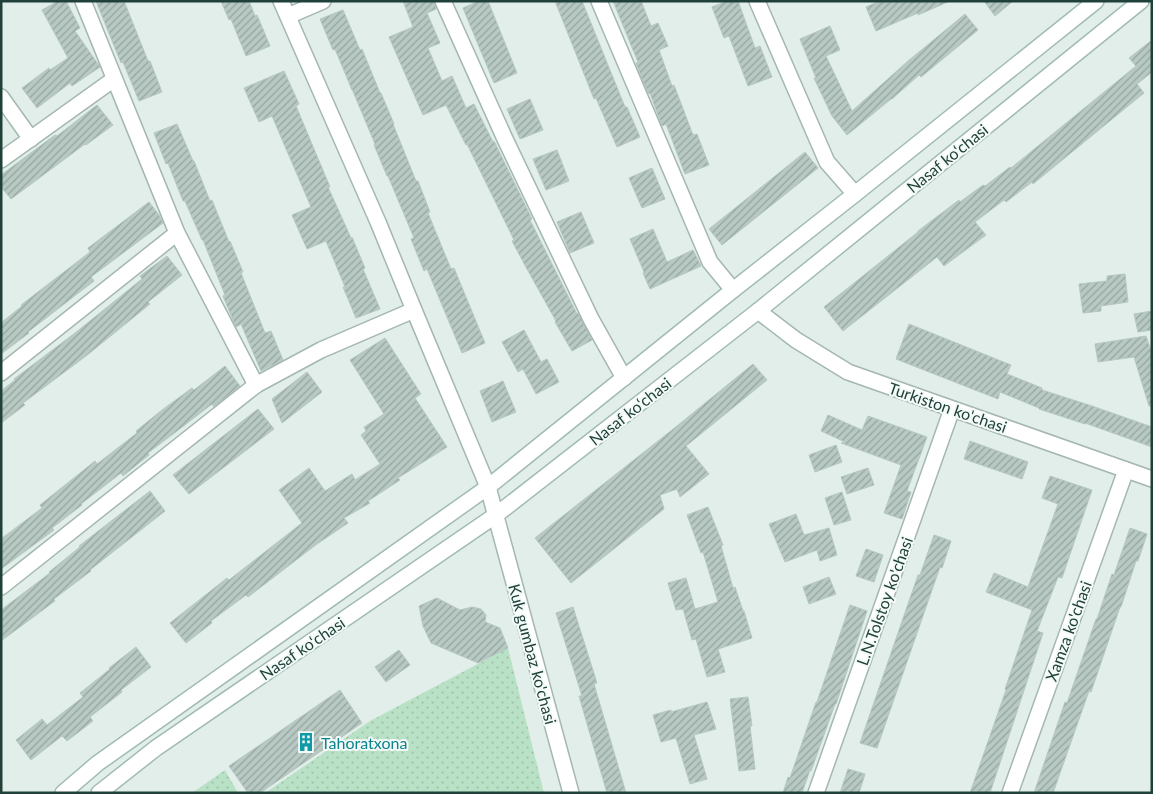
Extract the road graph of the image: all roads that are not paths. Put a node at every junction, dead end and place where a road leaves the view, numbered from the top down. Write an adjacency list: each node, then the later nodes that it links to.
1 (82, 1): 10 (street)
2 (281, 1): 9 (street, Kuk gumbaz ko'chasi)
3 (323, 1): 9 (street)
4 (442, 1): 20 (street)
5 (599, 1): 16 (street)
6 (757, 1): 14 (street)
7 (1096, 1): 14 (street, Nasaf ko‘chasi)
8 (1141, 1): 18 (street, Nasaf ko‘chasi)
9 (288, 16): 17 (street, Kuk gumbaz ko'chasi)
10 (114, 79): 12 (street); 15 (street)
11 (1, 97): 12 (street)
12 (31, 139): 13 (street)
13 (1, 160)
14 (855, 194): 16 (street, Nasaf ko‘chasi)
15 (177, 233): 19 (street); 21 (street)
16 (733, 290): 20 (street, Nasaf ko‘chasi)
17 (414, 310): 21 (street); 25 (street, Kuk gumbaz ko'chasi)
18 (758, 311): 22 (street, Turkiston ko'chasi); 26 (street, Nasaf ko‘chasi)
19 (1, 372)
20 (624, 378): 25 (street, Nasaf ko‘chasi)
21 (256, 385): 27 (street)
22 (952, 409): 23 (street, Turkiston ko'chasi); 31 (street, L.N.Tolstoy ko'chasi)
23 (1126, 470): 24 (street, Turkiston ko'chasi); 32 (street, Xamza ko'chasi)
24 (1152, 479)
25 (488, 487): 26 (street, Kuk gumbaz ko'chasi); 28 (street, Nasaf ko‘chasi)
26 (496, 515): 29 (street, Nasaf ko‘chasi); 30 (street, Kuk gumbaz ko'chasi)
27 (1, 587)
28 (63, 793)
29 (99, 793)
30 (571, 793)
31 (816, 793)
32 (1010, 793)

